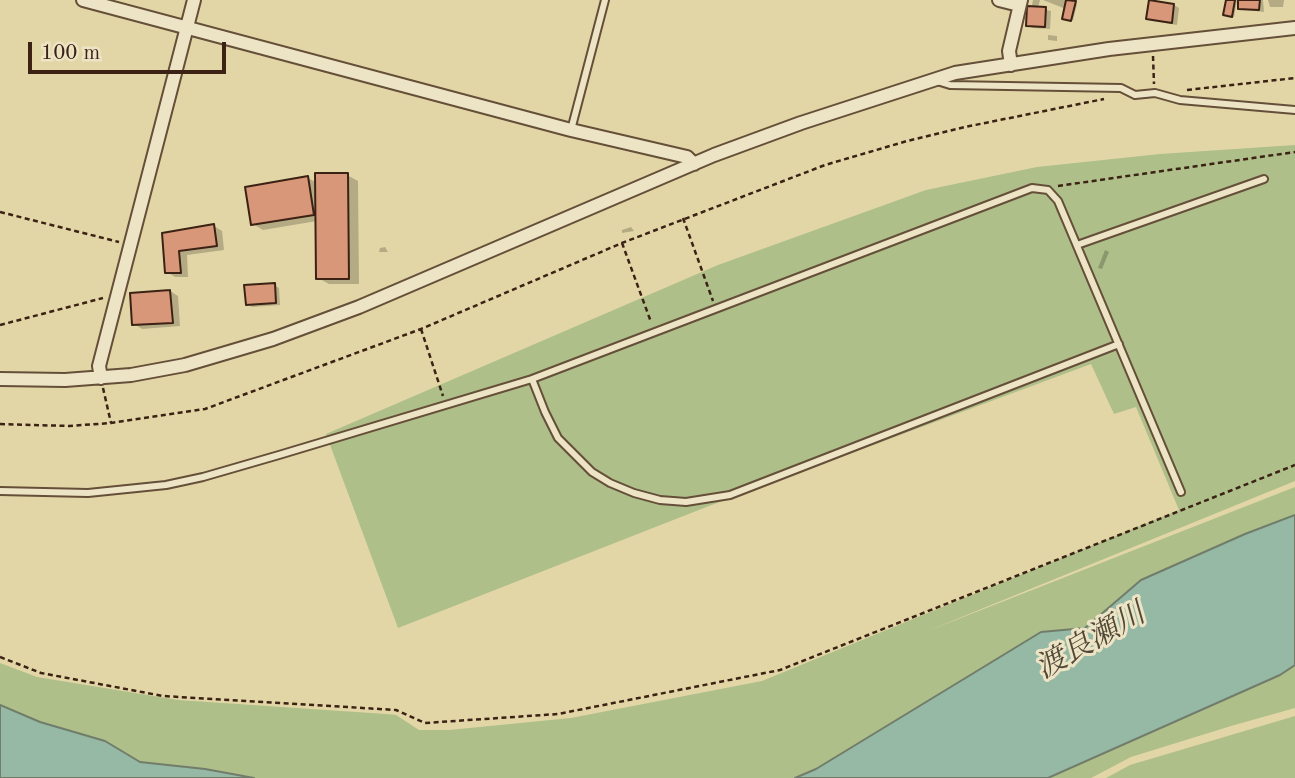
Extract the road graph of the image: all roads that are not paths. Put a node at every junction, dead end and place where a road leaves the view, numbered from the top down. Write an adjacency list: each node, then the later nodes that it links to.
1 (83, 0): 6 (street)
2 (194, 0): 6 (street)
3 (605, 0): 11 (lane)
4 (999, 0): 5 (street)
5 (1020, 3): 8 (street)
6 (187, 27): 11 (street); 16 (street)
7 (1295, 29): 8 (street)
8 (1011, 65): 9 (street)
9 (931, 79): 10 (lane); 12 (street)
10 (1295, 110)
11 (571, 130): 12 (street)
12 (694, 164): 16 (street)
13 (1264, 179): 14 (lane)
14 (1077, 245): 15 (lane); 18 (lane)
15 (1119, 344): 18 (lane); 20 (lane)
16 (101, 378): 17 (street)
17 (0, 379)
18 (532, 379): 19 (lane)
19 (0, 491)
20 (1181, 492)

